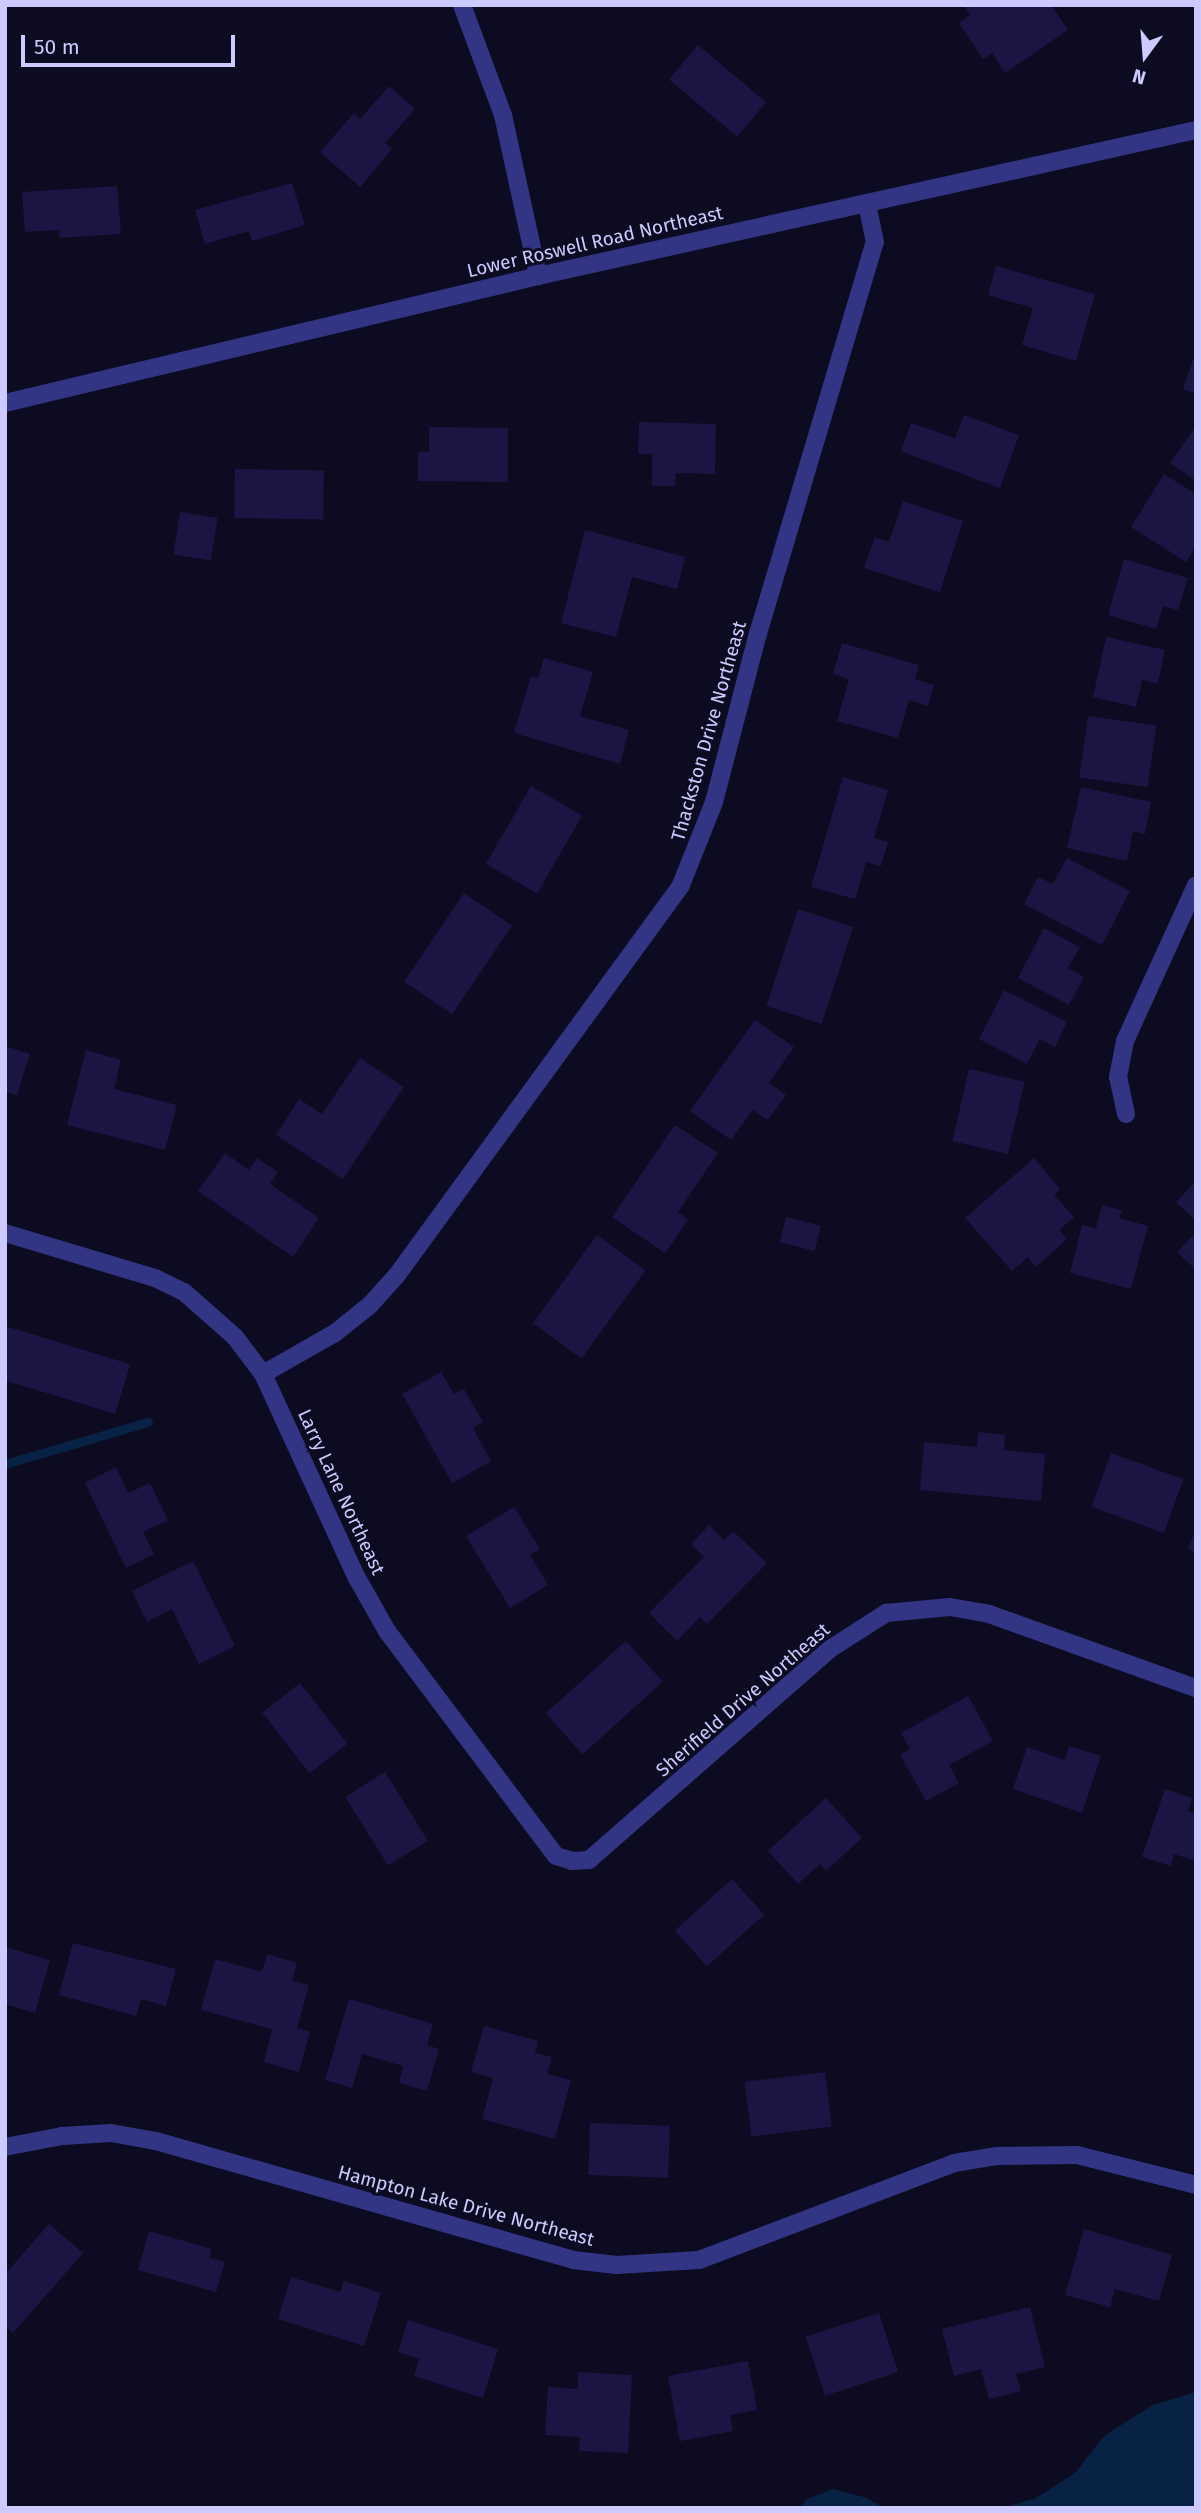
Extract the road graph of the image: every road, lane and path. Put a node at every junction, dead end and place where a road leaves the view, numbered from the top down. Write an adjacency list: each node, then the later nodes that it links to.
1 (462, 5): 4 (street)
2 (1196, 130): 3 (street, Lower Roswell Road Northeast)
3 (867, 203): 4 (street, Lower Roswell Road Northeast); 9 (street, Thackston Drive Northeast)
4 (538, 275): 5 (street, Lower Roswell Road Northeast)
5 (5, 403)
6 (1196, 885): 7 (street)
7 (1126, 1114)
8 (5, 1233): 9 (street, Larry Lane Northeast)
9 (262, 1374): 11 (street, Larry Lane Northeast)
10 (1196, 1688): 11 (street, Sherifield Drive Northeast)
11 (572, 1861)
12 (5, 2147): 13 (street, Hampton Lake Drive Northeast)
13 (1196, 2185)

